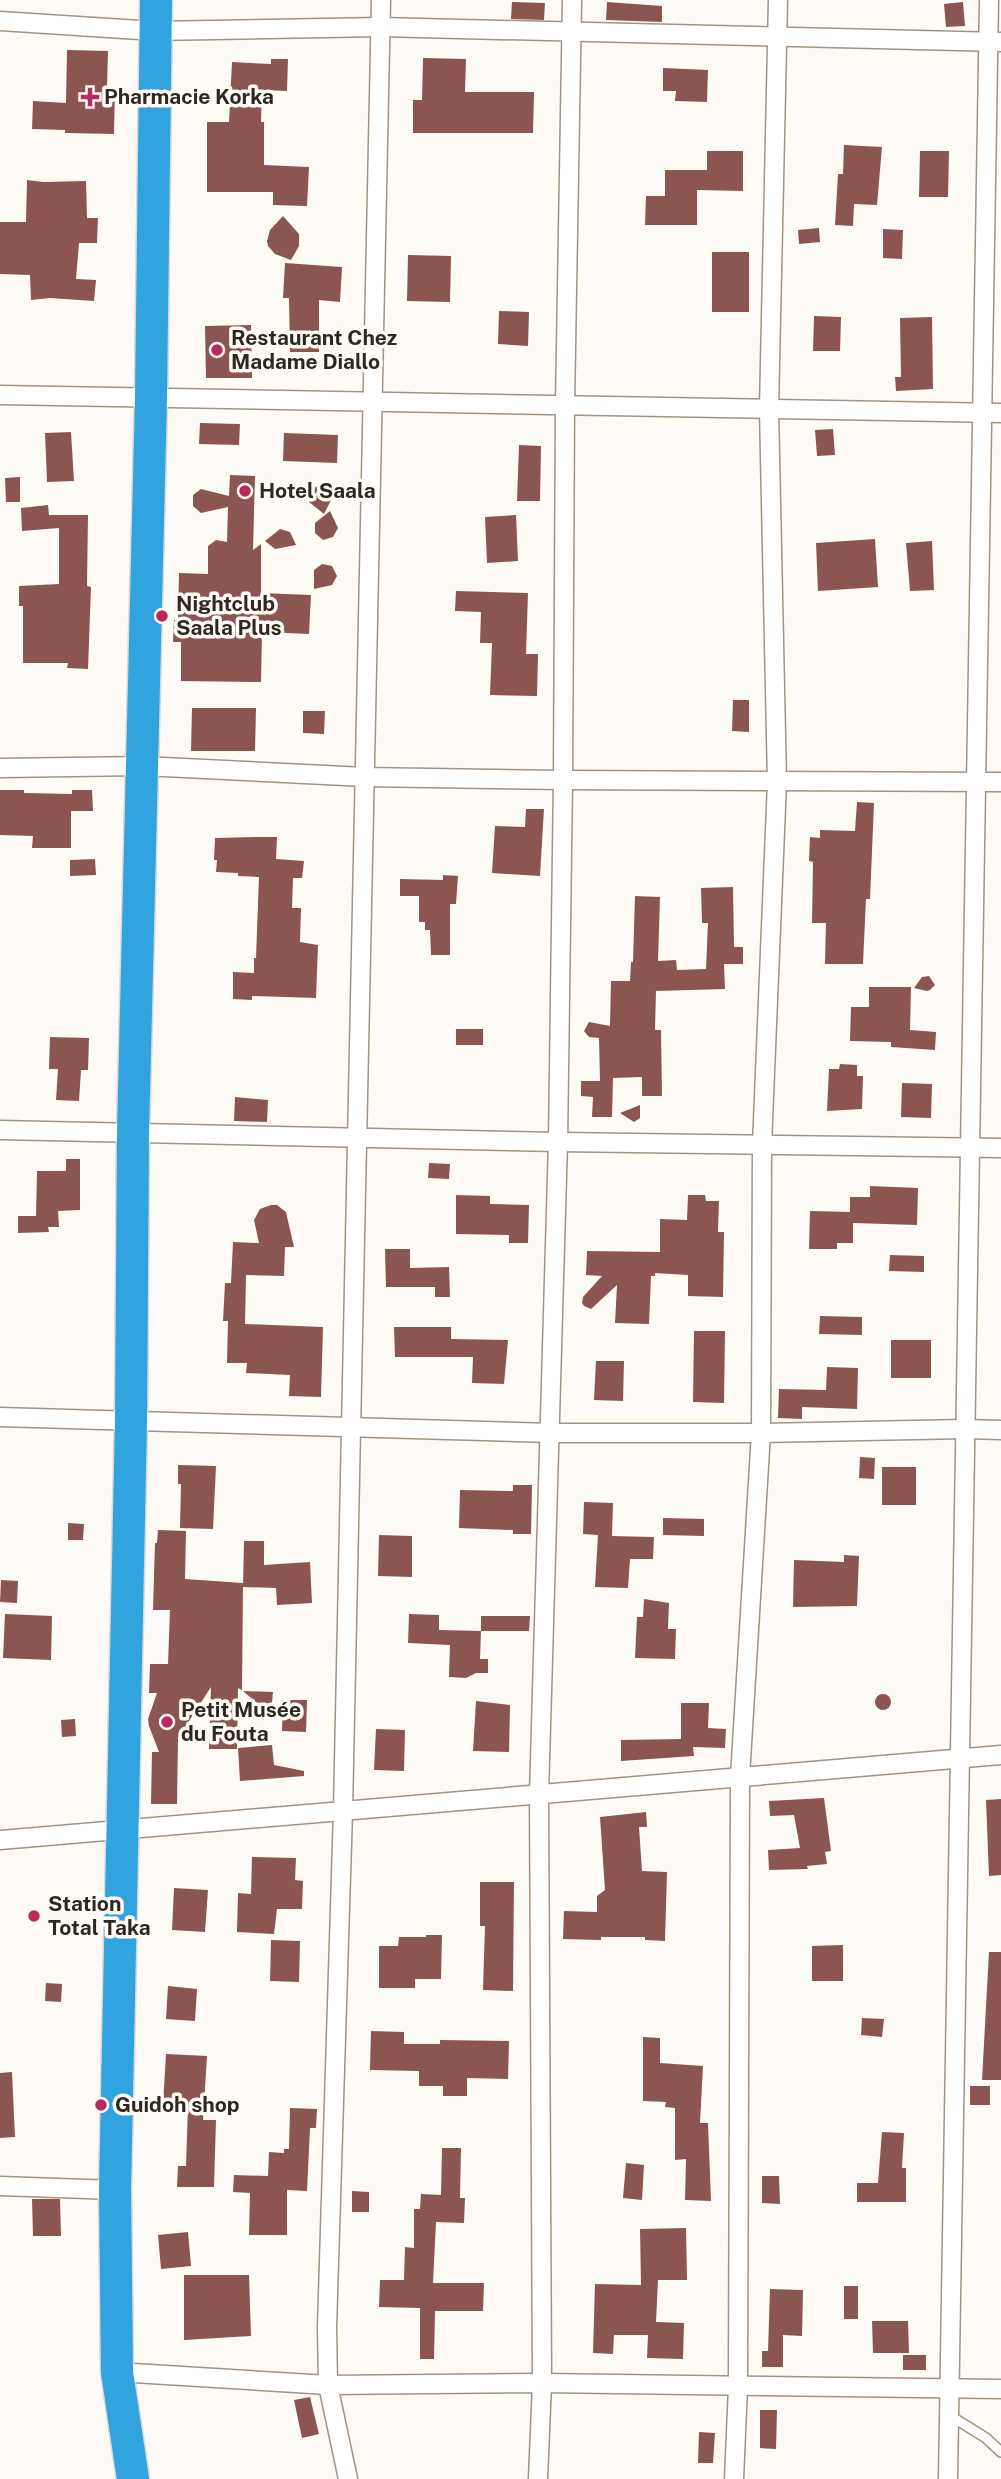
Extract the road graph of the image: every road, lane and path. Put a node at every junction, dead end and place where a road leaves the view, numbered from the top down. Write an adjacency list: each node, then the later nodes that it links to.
1 (156, 0): 8 (highway)
2 (381, 0): 7 (street)
3 (572, 0): 9 (street)
4 (778, 0): 10 (street)
5 (989, 0): 11 (street)
6 (0, 21): 8 (street)
7 (380, 27): 8 (street); 9 (street); 14 (street)
8 (155, 31): 13 (highway)
9 (572, 32): 10 (street); 15 (street)
10 (777, 37): 11 (street); 16 (street)
11 (995, 42): 17 (street)
12 (0, 395): 13 (street)
13 (151, 397): 14 (street); 19 (highway)
14 (372, 401): 15 (street); 21 (street)
15 (565, 405): 16 (street); 22 (street)
16 (769, 409): 17 (street); 23 (street)
17 (982, 413): 18 (street); 24 (street)
18 (1001, 413)
19 (143, 766): 20 (street); 21 (street); 27 (highway)
20 (0, 768)
21 (365, 777): 22 (street); 28 (street)
22 (563, 780): 23 (street); 29 (street)
23 (777, 782): 24 (street); 30 (street)
24 (975, 782): 25 (street); 31 (street)
25 (1001, 782)
26 (0, 1130): 27 (street)
27 (133, 1133): 28 (street); 34 (highway)
28 (357, 1136): 29 (street); 35 (street)
29 (558, 1142): 30 (street); 38 (street)
30 (762, 1145): 31 (street); 39 (street)
31 (970, 1147): 32 (street); 36 (street)
32 (1001, 1147)
33 (0, 1417): 34 (street)
34 (131, 1420): 35 (street); 45 (highway)
35 (352, 1428): 38 (street); 44 (street)
36 (965, 1429): 37 (street); 39 (street); 41 (street)
37 (1001, 1430)
38 (551, 1433): 39 (street); 43 (street)
39 (761, 1433): 42 (street)
40 (1001, 1755): 41 (street)
41 (959, 1759): 42 (street); 53 (street)
42 (740, 1777): 43 (street); 52 (street)
43 (539, 1794): 44 (street); 50 (street)
44 (343, 1811): 45 (street); 51 (street)
45 (122, 1831): 46 (street); 48 (highway)
46 (0, 1840)
47 (0, 2186): 48 (street)
48 (115, 2190): 49 (highway)
49 (117, 2372): 51 (street); 57 (highway)
50 (542, 2383): 51 (street); 52 (street); 59 (street)
51 (328, 2385): 58 (street)
52 (738, 2387): 53 (street); 60 (street)
53 (948, 2388): 54 (street); 55 (street)
54 (1001, 2389)
55 (948, 2414): 56 (lane); 61 (street)
56 (1001, 2452)
57 (133, 2479)
58 (348, 2479)
59 (538, 2479)
60 (734, 2479)
61 (947, 2479)

